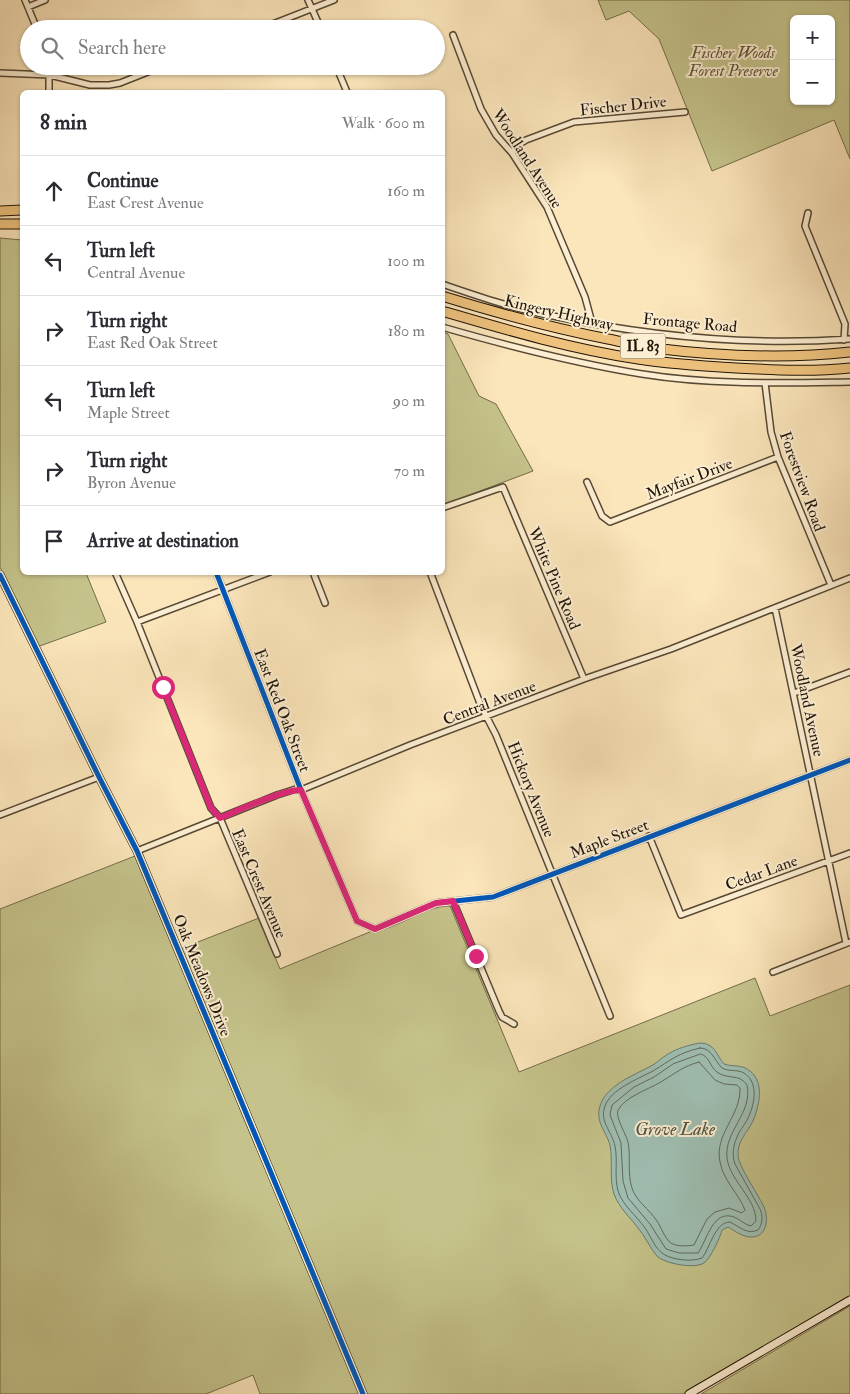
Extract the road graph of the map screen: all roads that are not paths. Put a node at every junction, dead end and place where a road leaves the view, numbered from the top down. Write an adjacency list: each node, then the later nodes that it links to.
1 (25, 0): 5 (street)
2 (45, 0): 5 (street)
3 (308, 0): 6 (street)
4 (334, 0): 6 (street)
5 (28, 7): 7 (street)
6 (312, 8): 8 (street); 9 (street)
7 (33, 20)
8 (282, 20)
9 (317, 20)
10 (453, 35): 19 (street, Woodland Avenue)
11 (0, 73): 12 (street)
12 (20, 74)
13 (50, 75): 14 (street); 16 (street)
14 (140, 75)
15 (340, 75): 17 (street)
16 (49, 90)
17 (346, 90)
18 (685, 112): 19 (street, Fischer Drive)
19 (512, 153): 28 (street, Woodland Avenue)
20 (0, 210): 21 (highway)
21 (20, 210)
22 (808, 213): 30 (street)
23 (0, 224): 24 (highway)
24 (20, 224)
25 (445, 285): 28 (street, Frontage Road)
26 (445, 297): 31 (highway, Kingery Highway / IL 83)
27 (445, 311): 32 (highway, Kingery Highway / IL 83)
28 (592, 323): 30 (street, Frontage Road)
29 (445, 328): 34 (street)
30 (847, 339)
31 (850, 352)
32 (850, 368)
33 (850, 382): 34 (street)
34 (765, 383): 35 (street, Forestview Road)
35 (778, 457): 36 (street, Mayfair Drive); 45 (street, Forestview Road)
36 (587, 482)
37 (445, 507): 51 (street, White Pine Road)
38 (0, 575): 56 (street, Oak Meadows Drive)
39 (116, 575): 49 (street, East Crest Avenue)
40 (217, 575): 46 (street, East Red Oak Street)
41 (262, 575): 46 (street)
42 (314, 575): 47 (street)
43 (431, 575): 53 (street, Hickory Avenue)
44 (850, 578): 45 (street, Central Avenue)
45 (831, 585): 48 (street, Central Avenue)
46 (223, 590): 49 (street); 57 (street, East Red Oak Street)
47 (325, 603)
48 (775, 608): 51 (street, Central Avenue); 52 (street, Woodland Avenue)
49 (137, 622): 59 (street, East Crest Avenue)
50 (850, 672): 52 (street)
51 (584, 679): 53 (street, Central Avenue)
52 (794, 693): 55 (street, Woodland Avenue)
53 (488, 716): 57 (street, Central Avenue); 64 (street, Hickory Avenue)
54 (850, 760): 55 (street, Maple Street)
55 (811, 774): 60 (street, Maple Street); 63 (street, Woodland Avenue)
56 (99, 777): 58 (street); 61 (street, Oak Meadows Drive)
57 (301, 790): 59 (street, Central Avenue); 66 (street, East Red Oak Street)
58 (0, 815)
59 (220, 818): 61 (street, Central Avenue); 68 (street, East Crest Avenue)
60 (649, 836): 63 (street, Cedar Lane); 64 (street, Maple Street)
61 (137, 851): 73 (street, Oak Meadows Drive)
62 (850, 852): 63 (street, Cedar Lane)
63 (829, 860): 67 (street, Woodland Avenue)
64 (553, 873): 65 (street, Maple Street); 70 (street, Hickory Avenue)
65 (453, 901): 66 (street, Maple Street); 71 (street)
66 (375, 929)
67 (848, 942): 69 (street)
68 (277, 954)
69 (773, 972)
70 (610, 1016)
71 (514, 1024)
72 (850, 1300): 74 (street)
73 (363, 1394)
74 (689, 1394)

